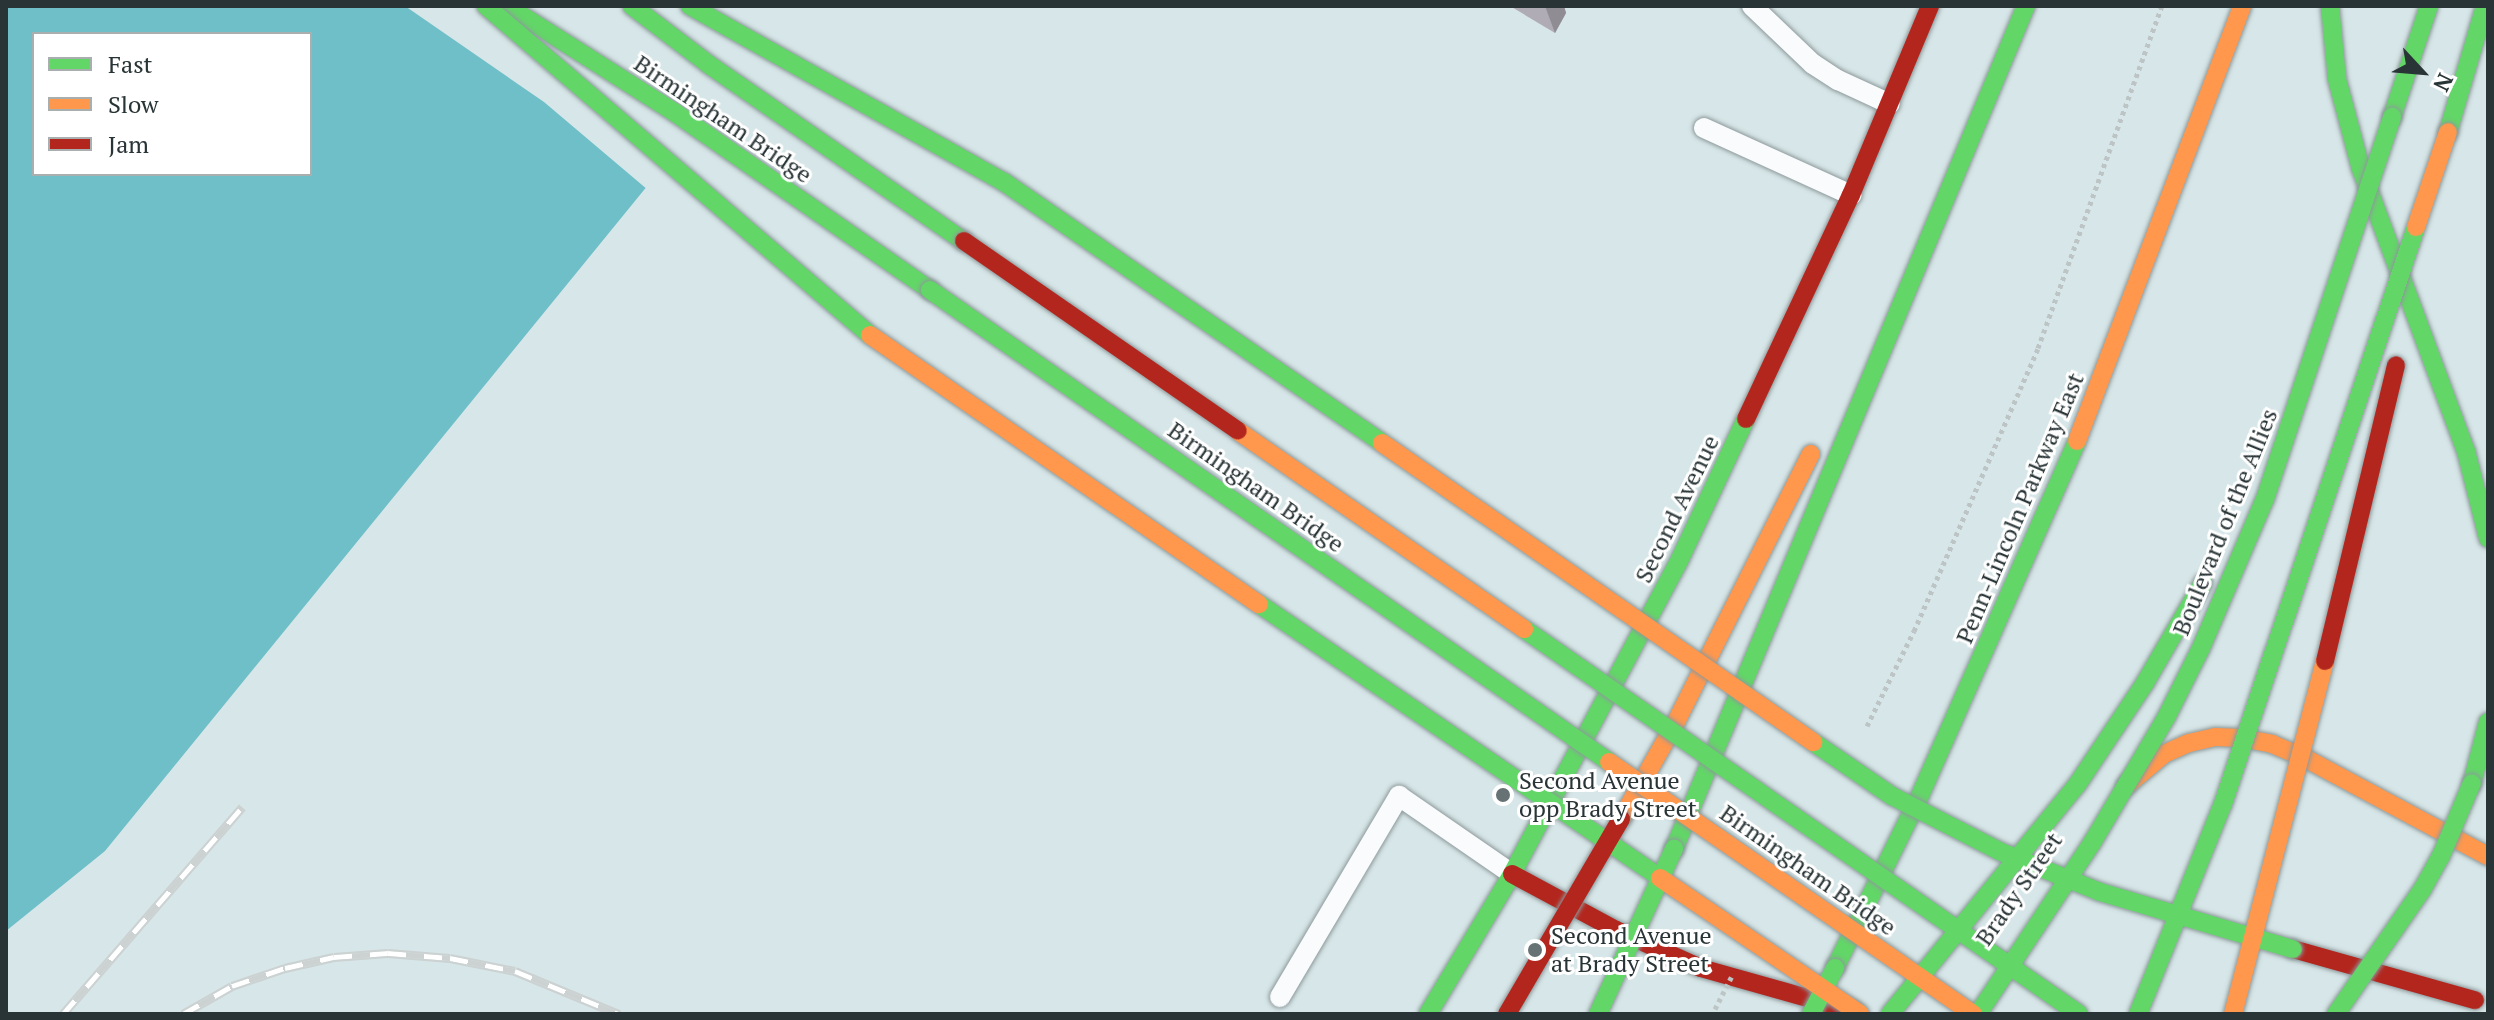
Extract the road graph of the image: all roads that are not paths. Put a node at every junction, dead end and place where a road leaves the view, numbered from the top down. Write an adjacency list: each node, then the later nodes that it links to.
1 (486, 6): 30 (main road, bridge)
2 (507, 6): 32 (main road, Birmingham Bridge, bridge)
3 (632, 6): 33 (main road, Birmingham Bridge, bridge)
4 (690, 6): 25 (main road, bridge)
5 (1752, 6): 12 (lane)
6 (1930, 6): 12 (main road, Second Avenue)
7 (2026, 6): 13 (main road)
8 (2242, 6): 29 (main road, Penn-Lincoln Parkway East, bridge)
9 (2330, 6): 20 (main road)
10 (2429, 6): 18 (main road, Boulevard of the Allies, bridge)
11 (2485, 6): 15 (main road)
12 (1890, 104): 16 (main road, Second Avenue)
13 (1975, 127): 17 (main road); 28 (main road, bridge)
14 (1704, 128): 16 (lane)
15 (2448, 132): 34 (main road, bridge); 35 (main road, bridge)
16 (1851, 195): 23 (main road, Second Avenue)
17 (1856, 365)
18 (2300, 401): 31 (main road, bridge); 32 (main road, Boulevard of the Allies, bridge)
19 (1821, 436): 27 (main road, bridge)
20 (2488, 538)
21 (2488, 722): 36 (main road, bridge)
22 (2488, 856): 23 (main road, Brady Street)
23 (1512, 874): 24 (lane); 26 (main road, Second Avenue)
24 (1280, 997)
25 (2475, 1000)
26 (1428, 1014)
27 (1507, 1014)
28 (1598, 1014)
29 (1811, 1014)
30 (1860, 1014)
31 (1890, 1014)
32 (1976, 1014)
33 (2079, 1014)
34 (2138, 1014)
35 (2233, 1014)
36 (2336, 1014)

